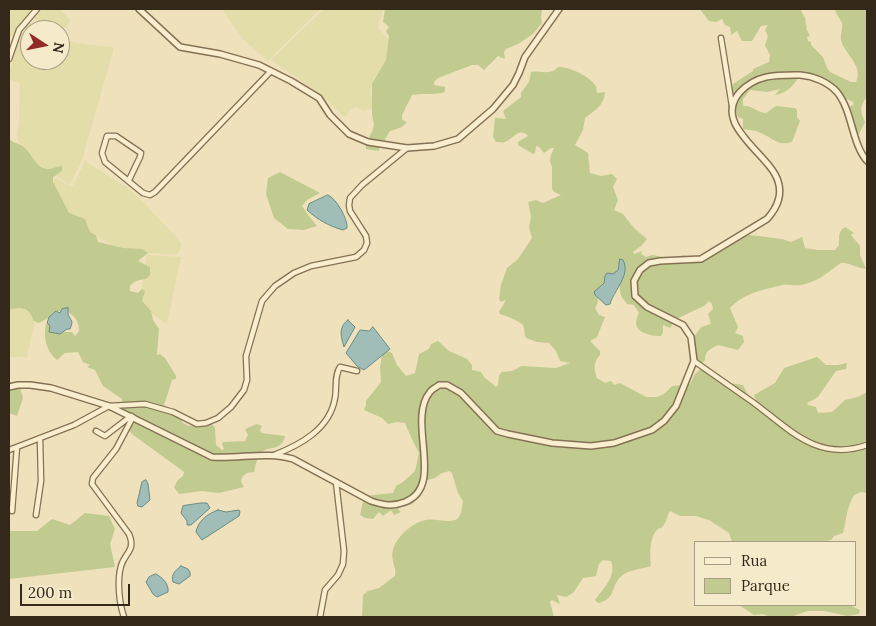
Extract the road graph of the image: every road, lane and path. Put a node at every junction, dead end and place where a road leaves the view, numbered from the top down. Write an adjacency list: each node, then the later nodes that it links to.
1 (37, 9): 5 (street)
2 (139, 9): 6 (street)
3 (560, 9): 8 (street)
4 (721, 38): 7 (street)
5 (9, 60)
6 (271, 71): 8 (street); 10 (street)
7 (733, 109): 9 (street); 11 (street)
8 (407, 148): 14 (street)
9 (867, 161)
10 (129, 180): 10 (street)
11 (694, 361): 18 (street); 22 (street)
12 (357, 370): 21 (street)
13 (9, 387): 14 (street)
14 (109, 406): 15 (street); 17 (street)
15 (132, 417): 16 (street); 21 (street); 25 (street)
16 (96, 431)
17 (40, 438): 19 (street); 24 (street)
18 (867, 445)
19 (18, 447): 20 (street); 23 (street)
20 (9, 450)
21 (274, 455): 22 (street)
22 (336, 482): 26 (street)
23 (12, 511)
24 (36, 514)
25 (124, 617)
26 (320, 617)

